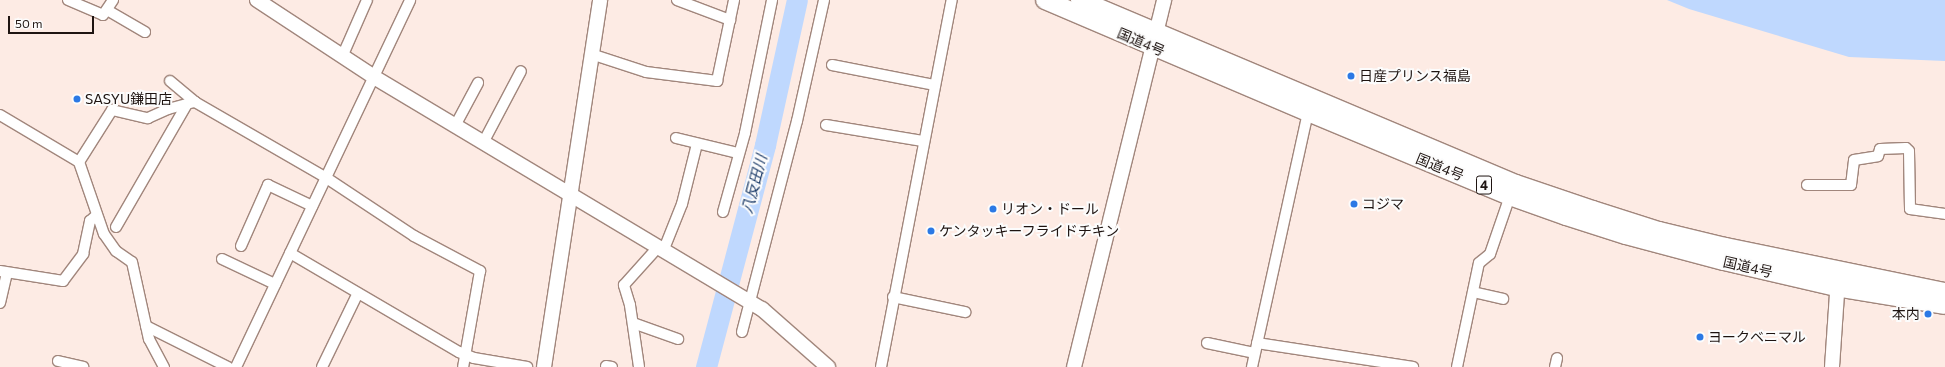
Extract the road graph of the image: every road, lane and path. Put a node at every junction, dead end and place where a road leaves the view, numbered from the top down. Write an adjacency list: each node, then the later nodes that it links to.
1 (68, 0): 15 (street)
2 (113, 0): 15 (street)
3 (257, 0): 20 (street)
4 (367, 0): 20 (street)
5 (410, 0): 23 (street)
6 (600, 0): 19 (street)
7 (677, 0): 16 (street)
8 (734, 0): 16 (street)
9 (772, 0): 36 (street)
10 (824, 0): 59 (street)
11 (952, 0): 26 (street)
12 (1045, 0): 18 (highway, 国道4号 / 4)
13 (1080, 0): 18 (highway, 国道4号 / 4)
14 (1164, 0): 18 (street)
15 (107, 10): 17 (street)
16 (730, 20): 19 (street)
17 (144, 32)
18 (1155, 40): 28 (highway, 国道4号 / 4); 52 (highway, 国道4号 / 4); 82 (street)
19 (591, 54): 40 (street)
20 (342, 57): 23 (street)
21 (832, 65): 26 (street)
22 (521, 71): 34 (street)
23 (374, 77): 31 (street); 38 (street)
24 (170, 81): 27 (street)
25 (478, 83): 31 (street)
26 (935, 85): 33 (street)
27 (191, 103): 37 (street); 38 (street); 46 (street)
28 (1308, 112): 41 (highway, 国道4号 / 4); 68 (street)
29 (0, 115): 37 (street)
30 (826, 125): 33 (street)
31 (455, 126): 34 (street)
32 (676, 138): 35 (street)
33 (923, 141): 57 (street)
34 (483, 143): 40 (street)
35 (697, 144): 36 (street); 48 (street)
36 (738, 153): 43 (street)
37 (79, 162): 45 (street)
38 (325, 177): 42 (street); 69 (street)
39 (1807, 185): 44 (street)
40 (570, 193): 48 (street); 78 (street)
41 (1510, 196): 52 (highway, 国道4号 / 4); 54 (street)
42 (312, 206): 47 (street); 49 (street)
43 (723, 212)
44 (1945, 214)
45 (97, 215): 51 (street); 64 (street)
46 (116, 227)
47 (241, 246)
48 (661, 248): 59 (street); 63 (street)
49 (290, 253): 53 (street); 56 (street)
50 (222, 259): 53 (street)
51 (4, 272): 60 (street)
52 (1838, 279): 55 (highway, 国道4号 / 4); 61 (highway, 国道4号 / 4); 86 (street)
53 (275, 284): 75 (street)
54 (1473, 292): 58 (street); 85 (street)
55 (1945, 292)
56 (358, 293): 69 (street); 71 (street)
57 (893, 297): 62 (street); 81 (street)
58 (1503, 299)
59 (748, 301): 65 (street); 80 (street)
60 (0, 303)
61 (1945, 305)
62 (965, 312)
63 (633, 323): 66 (street); 79 (street)
64 (146, 326): 73 (street); 74 (street)
65 (742, 332)
66 (678, 339)
67 (1207, 343): 68 (street)
68 (1255, 348): 83 (street); 84 (street)
69 (466, 355): 76 (street); 77 (street)
70 (58, 361): 72 (street)
71 (324, 366)
72 (83, 367)
73 (164, 367)
74 (228, 367)
75 (236, 367)
76 (463, 367)
77 (527, 367)
78 (544, 367)
79 (639, 367)
80 (828, 367)
81 (881, 367)
82 (1074, 367)
83 (1252, 367)
84 (1413, 367)
85 (1457, 367)
86 (1832, 367)

